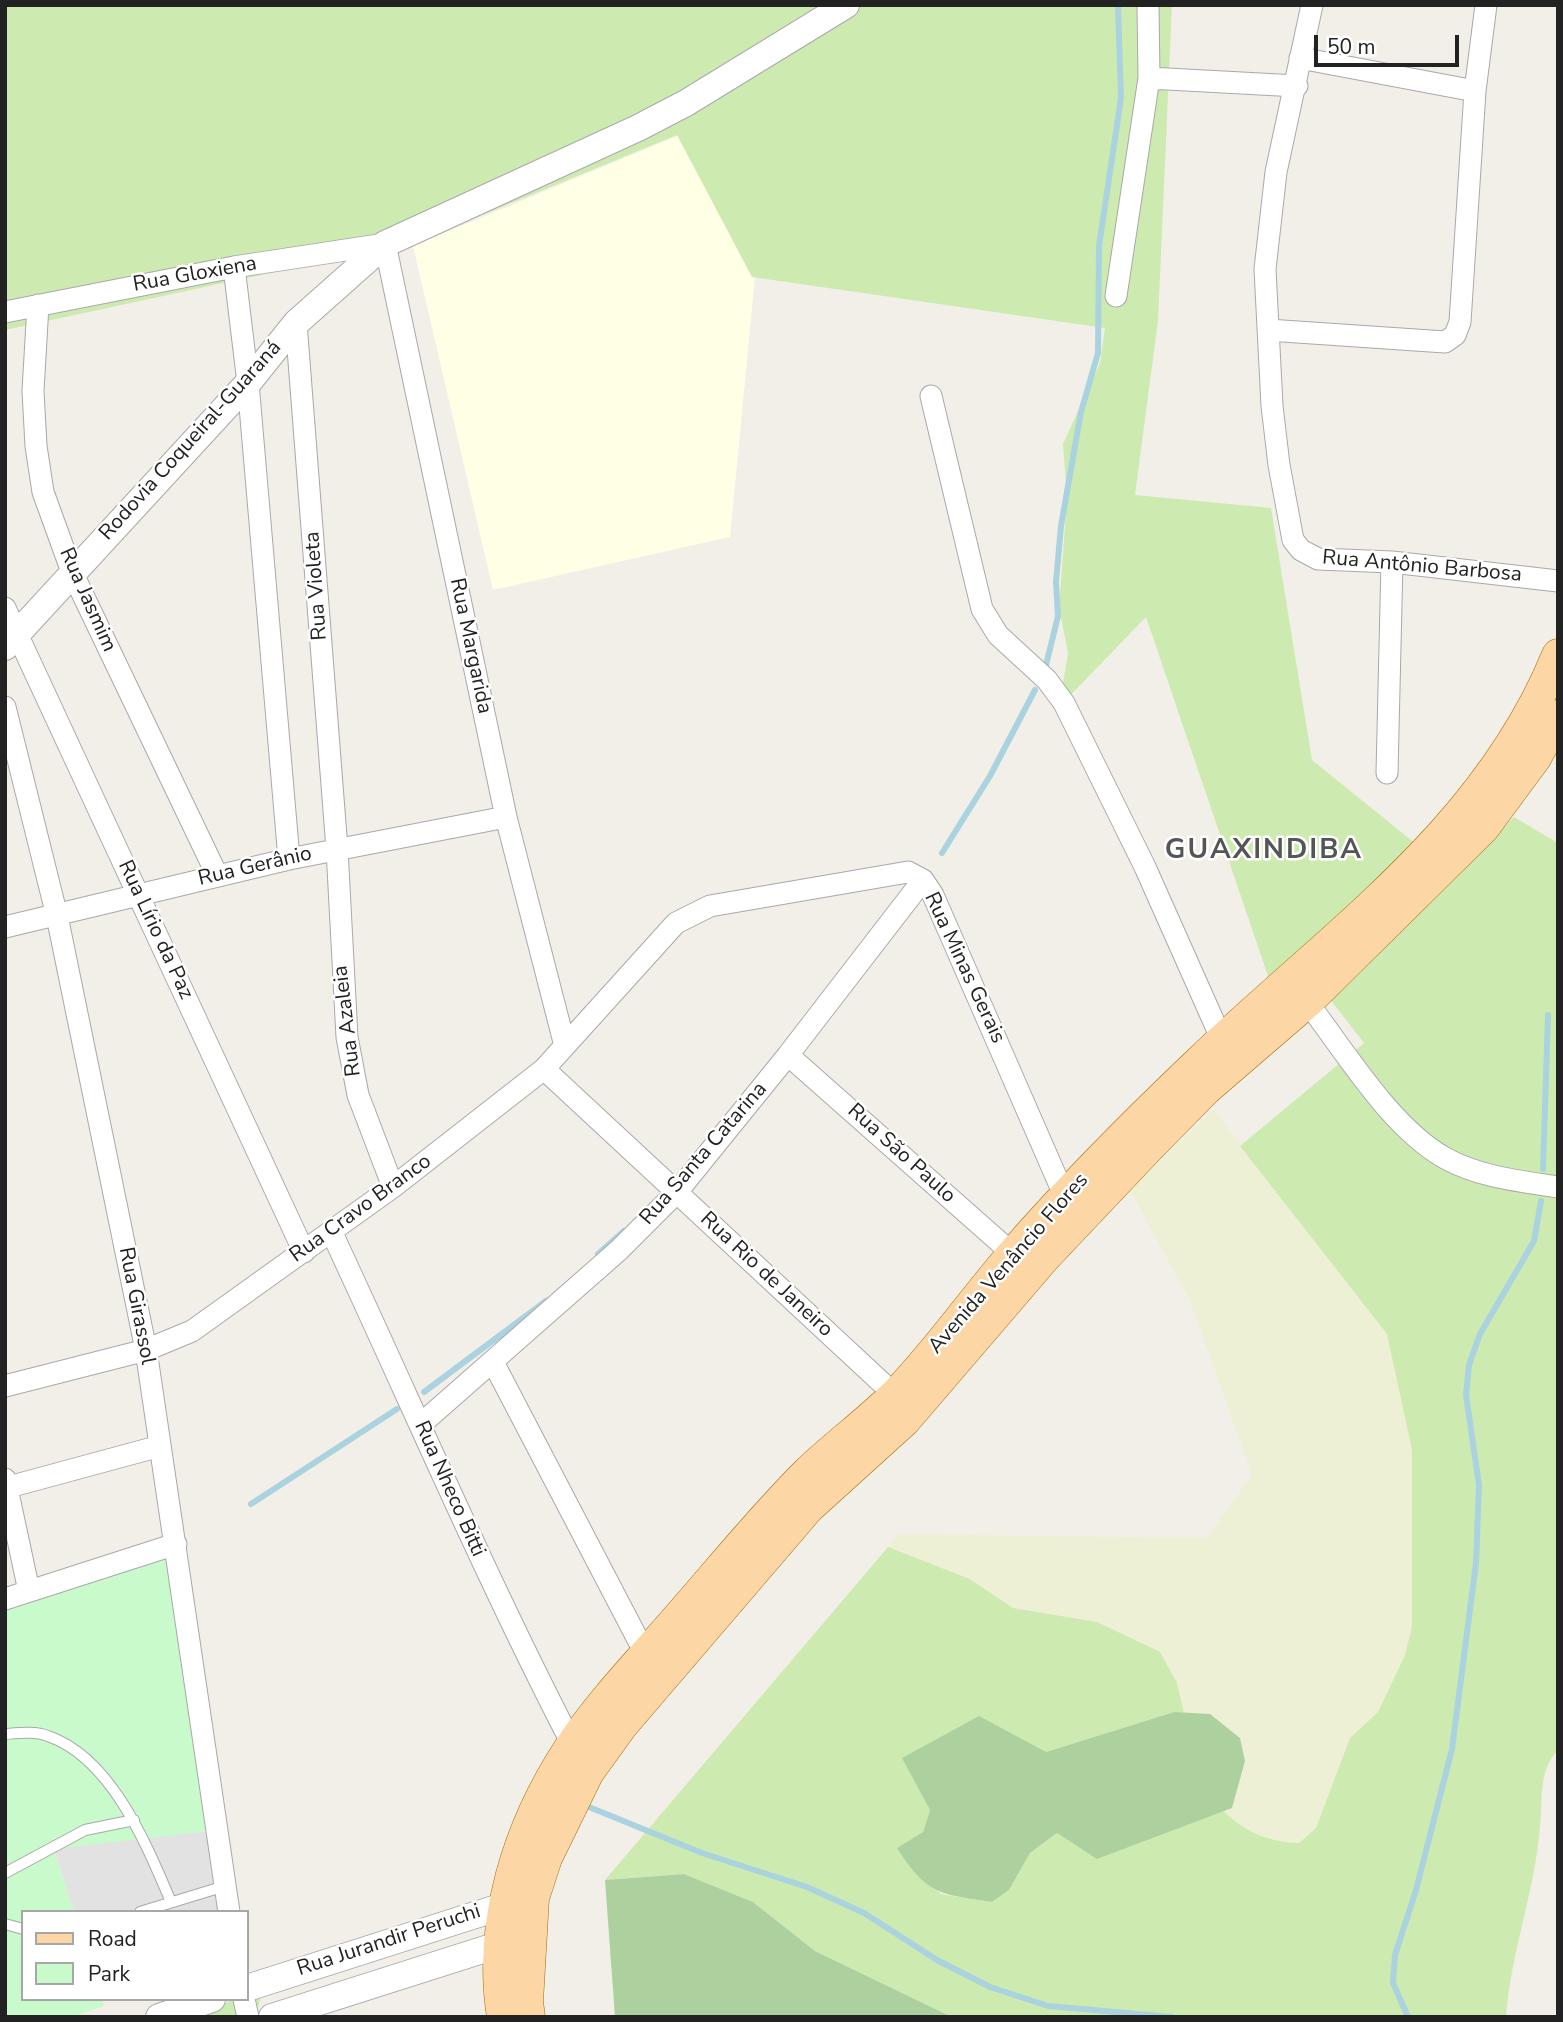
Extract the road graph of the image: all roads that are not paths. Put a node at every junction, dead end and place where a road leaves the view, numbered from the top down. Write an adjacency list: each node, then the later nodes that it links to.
1 (846, 5): 9 (street, Rodovia Coqueiral-Guaraná)
2 (1148, 5): 6 (street)
3 (1312, 5): 5 (street)
4 (1486, 5): 8 (street)
5 (1300, 58): 7 (street); 8 (street)
6 (1149, 78): 7 (street); 11 (street)
7 (1297, 86): 15 (street)
8 (1475, 91): 15 (street)
9 (385, 244): 10 (street, Rua Gloxiena); 14 (street, Rodovia Coqueiral-Guaraná); 27 (street, Rua Margarida)
10 (234, 268): 12 (street, Rua Gloxiena); 16 (street)
11 (1116, 296)
12 (38, 305): 13 (street, Rua Gloxiena); 19 (street, Rua Jasmim)
13 (5, 312)
14 (296, 323): 16 (street, Rodovia Coqueiral-Guaraná); 28 (street, Rua Violeta)
15 (1268, 330): 18 (street, Rua Antônio Barbosa)
16 (248, 383): 19 (street, Rodovia Coqueiral-Guaraná); 29 (street)
17 (932, 396): 37 (street)
18 (1392, 562): 20 (street, Rua Antônio Barbosa); 26 (street)
19 (72, 572): 22 (street, Rodovia Coqueiral-Guaraná); 30 (street, Rua Jasmim)
20 (1558, 581)
21 (5, 608): 22 (street, Rua Lírio da Paz)
22 (11, 641): 32 (street, Rua Lírio da Paz)
23 (1558, 655): 37 (main road, Avenida Venâncio Flores)
24 (5, 706): 33 (street, Rua Girassol)
25 (1558, 716): 36 (main road, Avenida Venâncio Flores)
26 (1388, 773)
27 (506, 817): 28 (street, Rua Gerânio); 38 (street, Rua Margarida)
28 (337, 849): 29 (street, Rua Gerânio); 41 (street, Rua Azaleia)
29 (289, 859): 30 (street, Rua Gerânio)
30 (217, 875): 32 (street, Rua Gerânio)
31 (923, 880): 35 (street, Rua Minas Gerais); 39 (street, Rua Santa Catarina); 44 (street, Rua Minas Gerais)
32 (139, 895): 33 (street, Rua Gerânio); 46 (street, Rua Lírio da Paz)
33 (58, 916): 34 (street, Rua Gerânio); 48 (street, Rua Girassol)
34 (5, 927)
35 (658, 939): 38 (street, Rua Cravo Branco)
36 (1307, 1002): 42 (street); 64 (main road, Avenida Venâncio Flores)
37 (1222, 1040): 44 (main road, Avenida Venâncio Flores)
38 (565, 1046): 40 (street, Rua Cravo Branco)
39 (788, 1055): 43 (street, Rua Santa Catarina); 47 (street, Rua São Paulo)
40 (544, 1069): 41 (street, Rua Cravo Branco); 43 (street, Rua Rio de Janeiro)
41 (393, 1187): 45 (street, Rua Cravo Branco)
42 (1558, 1187)
43 (677, 1192): 49 (street, Rua Santa Catarina); 51 (street, Rua Rio de Janeiro)
44 (1065, 1197): 47 (main road, Avenida Venâncio Flores)
45 (331, 1231): 46 (street, Rua Cravo Branco); 52 (street, Rua Nheco Bitti)
46 (304, 1252): 48 (street, Rua Cravo Branco)
47 (1013, 1254): 51 (main road, Avenida Venâncio Flores)
48 (146, 1350): 50 (street, Rua Cravo Branco); 53 (street, Rua Girassol)
49 (493, 1362): 52 (street, Rua Santa Catarina); 58 (street)
50 (5, 1386)
51 (895, 1395): 58 (main road, Avenida Venâncio Flores)
52 (421, 1424): 60 (street, Rua Nheco Bitti)
53 (160, 1446): 54 (street); 55 (street, Rua Girassol)
54 (6, 1485): 56 (street)
55 (176, 1544): 56 (street); 63 (street, Rua Girassol)
56 (29, 1591): 57 (street)
57 (5, 1598)
58 (646, 1655): 60 (main road, Avenida Venâncio Flores)
59 (5, 1734): 61 (lane)
60 (572, 1744): 64 (main road, Avenida Venâncio Flores)
61 (134, 1820): 62 (lane); 65 (lane)
62 (5, 1873)
63 (225, 1885): 65 (lane); 67 (street, Rua Girassol)
64 (518, 1901): 68 (main road); 69 (main road); 70 (street, Rua Jurandir Peruchi)
65 (171, 1902): 66 (lane)
66 (146, 1910)
67 (229, 1910)
68 (530, 1936): 69 (street, Rua Jurandir Peruchi); 75 (main road)
69 (498, 1943): 73 (street, Rua Jurandir Peruchi); 74 (main road)
70 (248, 1988)
71 (206, 2001): 72 (street)
72 (159, 2017)
73 (272, 2017)
74 (503, 2017)
75 (529, 2017)

